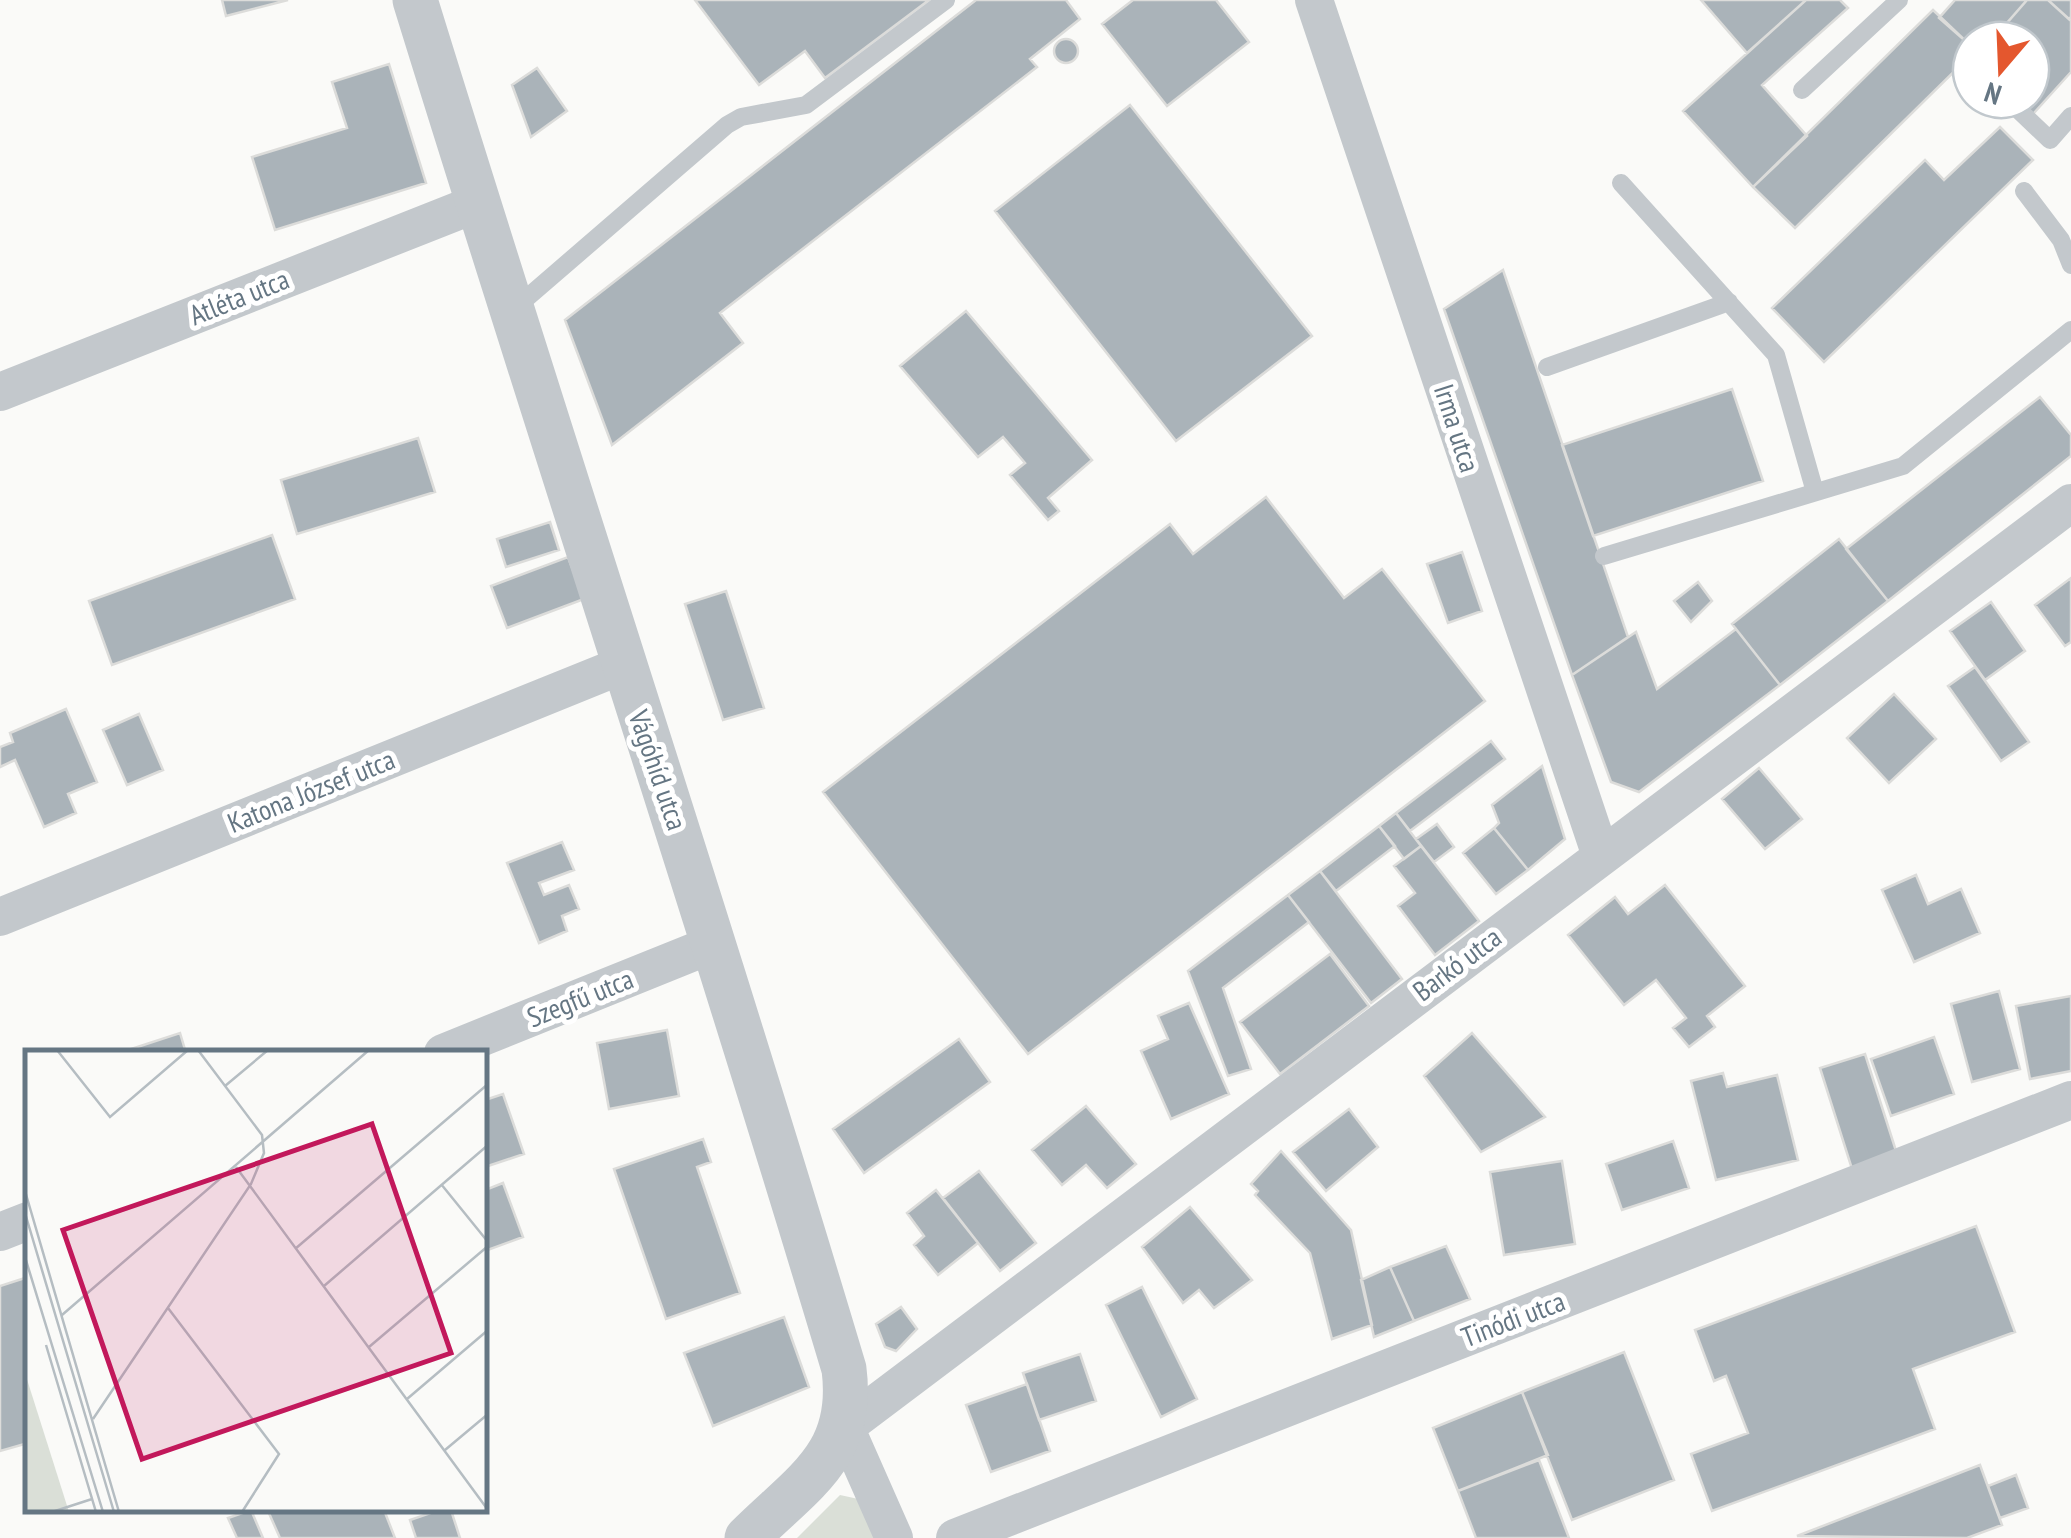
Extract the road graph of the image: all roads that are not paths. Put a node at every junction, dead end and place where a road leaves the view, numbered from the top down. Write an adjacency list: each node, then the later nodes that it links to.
1 (415, 0): 10 (street, Vágóhíd utca)
2 (946, 0): 13 (lane)
3 (1314, 0): 21 (street, Irma utca)
4 (1899, 0): 5 (lane)
5 (1802, 90)
6 (2071, 116): 7 (lane)
7 (2029, 120)
8 (1621, 184): 12 (lane)
9 (2024, 191): 11 (lane)
10 (478, 203): 13 (street, Vágóhíd utca); 16 (street, Atléta utca)
11 (2071, 264)
12 (1728, 302): 15 (lane); 17 (lane)
13 (512, 311): 20 (street, Vágóhíd utca)
14 (2071, 330): 17 (lane)
15 (1547, 367)
16 (0, 392)
17 (1815, 492): 19 (lane)
18 (2071, 503): 21 (street, Barkó utca)
19 (1604, 556)
20 (622, 665): 22 (street, Katona József utca); 23 (street, Vágóhíd utca)
21 (1601, 856): 28 (street, Barkó utca)
22 (0, 917)
23 (716, 943): 24 (street, Szegfű utca); 28 (street, Vágóhíd utca)
24 (450, 1050)
25 (2071, 1100): 31 (street, Tinódi utca)
26 (25, 1221): 27 (street)
27 (0, 1232)
28 (844, 1427): 29 (street); 30 (street, Vágóhíd utca)
29 (747, 1538)
30 (894, 1538)
31 (955, 1538)

